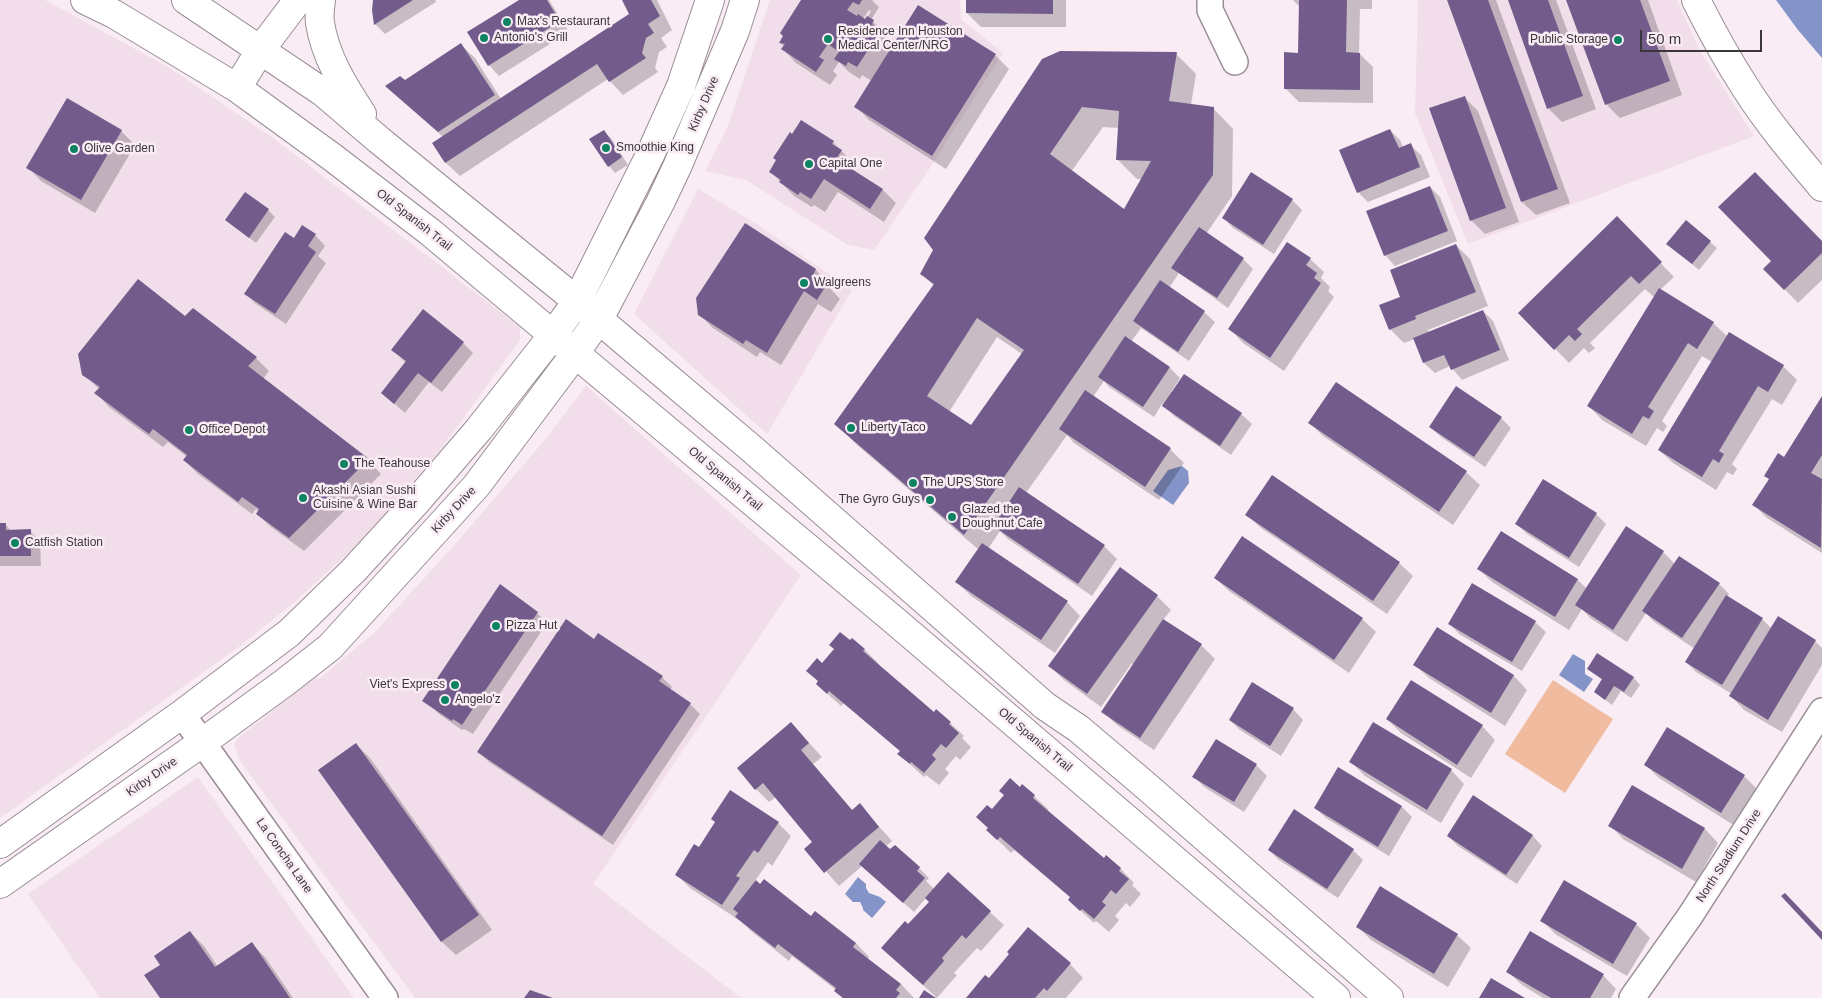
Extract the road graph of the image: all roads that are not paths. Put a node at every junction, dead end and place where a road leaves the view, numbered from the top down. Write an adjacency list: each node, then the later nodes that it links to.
1 (85, 0): 13 (main road, Old Spanish Trail)
2 (186, 0): 9 (main road)
3 (298, 0): 9 (main road)
4 (321, 0): 14 (main road)
5 (710, 0): 11 (main road)
6 (745, 0): 12 (main road, Kirby Drive)
7 (1210, 0): 10 (street)
8 (1696, 0): 15 (main road)
9 (261, 49): 13 (main road); 14 (main road)
10 (1235, 62)
11 (689, 63): 12 (main road); 16 (main road)
12 (717, 75): 17 (main road, Kirby Drive)
13 (237, 88): 18 (main road, Old Spanish Trail)
14 (379, 140): 16 (main road)
15 (1822, 187)
16 (577, 301): 17 (main road); 18 (main road)
17 (599, 319): 19 (main road, Kirby Drive); 20 (main road)
18 (553, 335): 19 (main road, Old Spanish Trail); 26 (main road)
19 (575, 353): 21 (main road, Old Spanish Trail); 28 (main road, Kirby Drive)
20 (752, 449): 21 (main road); 22 (main road)
21 (726, 479): 23 (main road, Old Spanish Trail)
22 (915, 593): 23 (main road); 24 (main road)
23 (895, 621): 27 (main road, Old Spanish Trail)
24 (1045, 706): 27 (main road); 29 (main road)
25 (1822, 711): 37 (street, North Stadium Drive)
26 (182, 714): 28 (street, La Concha Lane); 31 (main road)
27 (1026, 732): 30 (main road, Old Spanish Trail)
28 (203, 742): 32 (main road, Kirby Drive); 35 (street, La Concha Lane)
29 (1144, 785): 30 (main road); 33 (main road)
30 (1123, 814): 34 (main road, Old Spanish Trail)
31 (0, 844)
32 (0, 884)
33 (1345, 960): 34 (main road); 36 (main road)
34 (1331, 993)
35 (385, 998)
36 (1389, 998)
37 (1632, 998)

